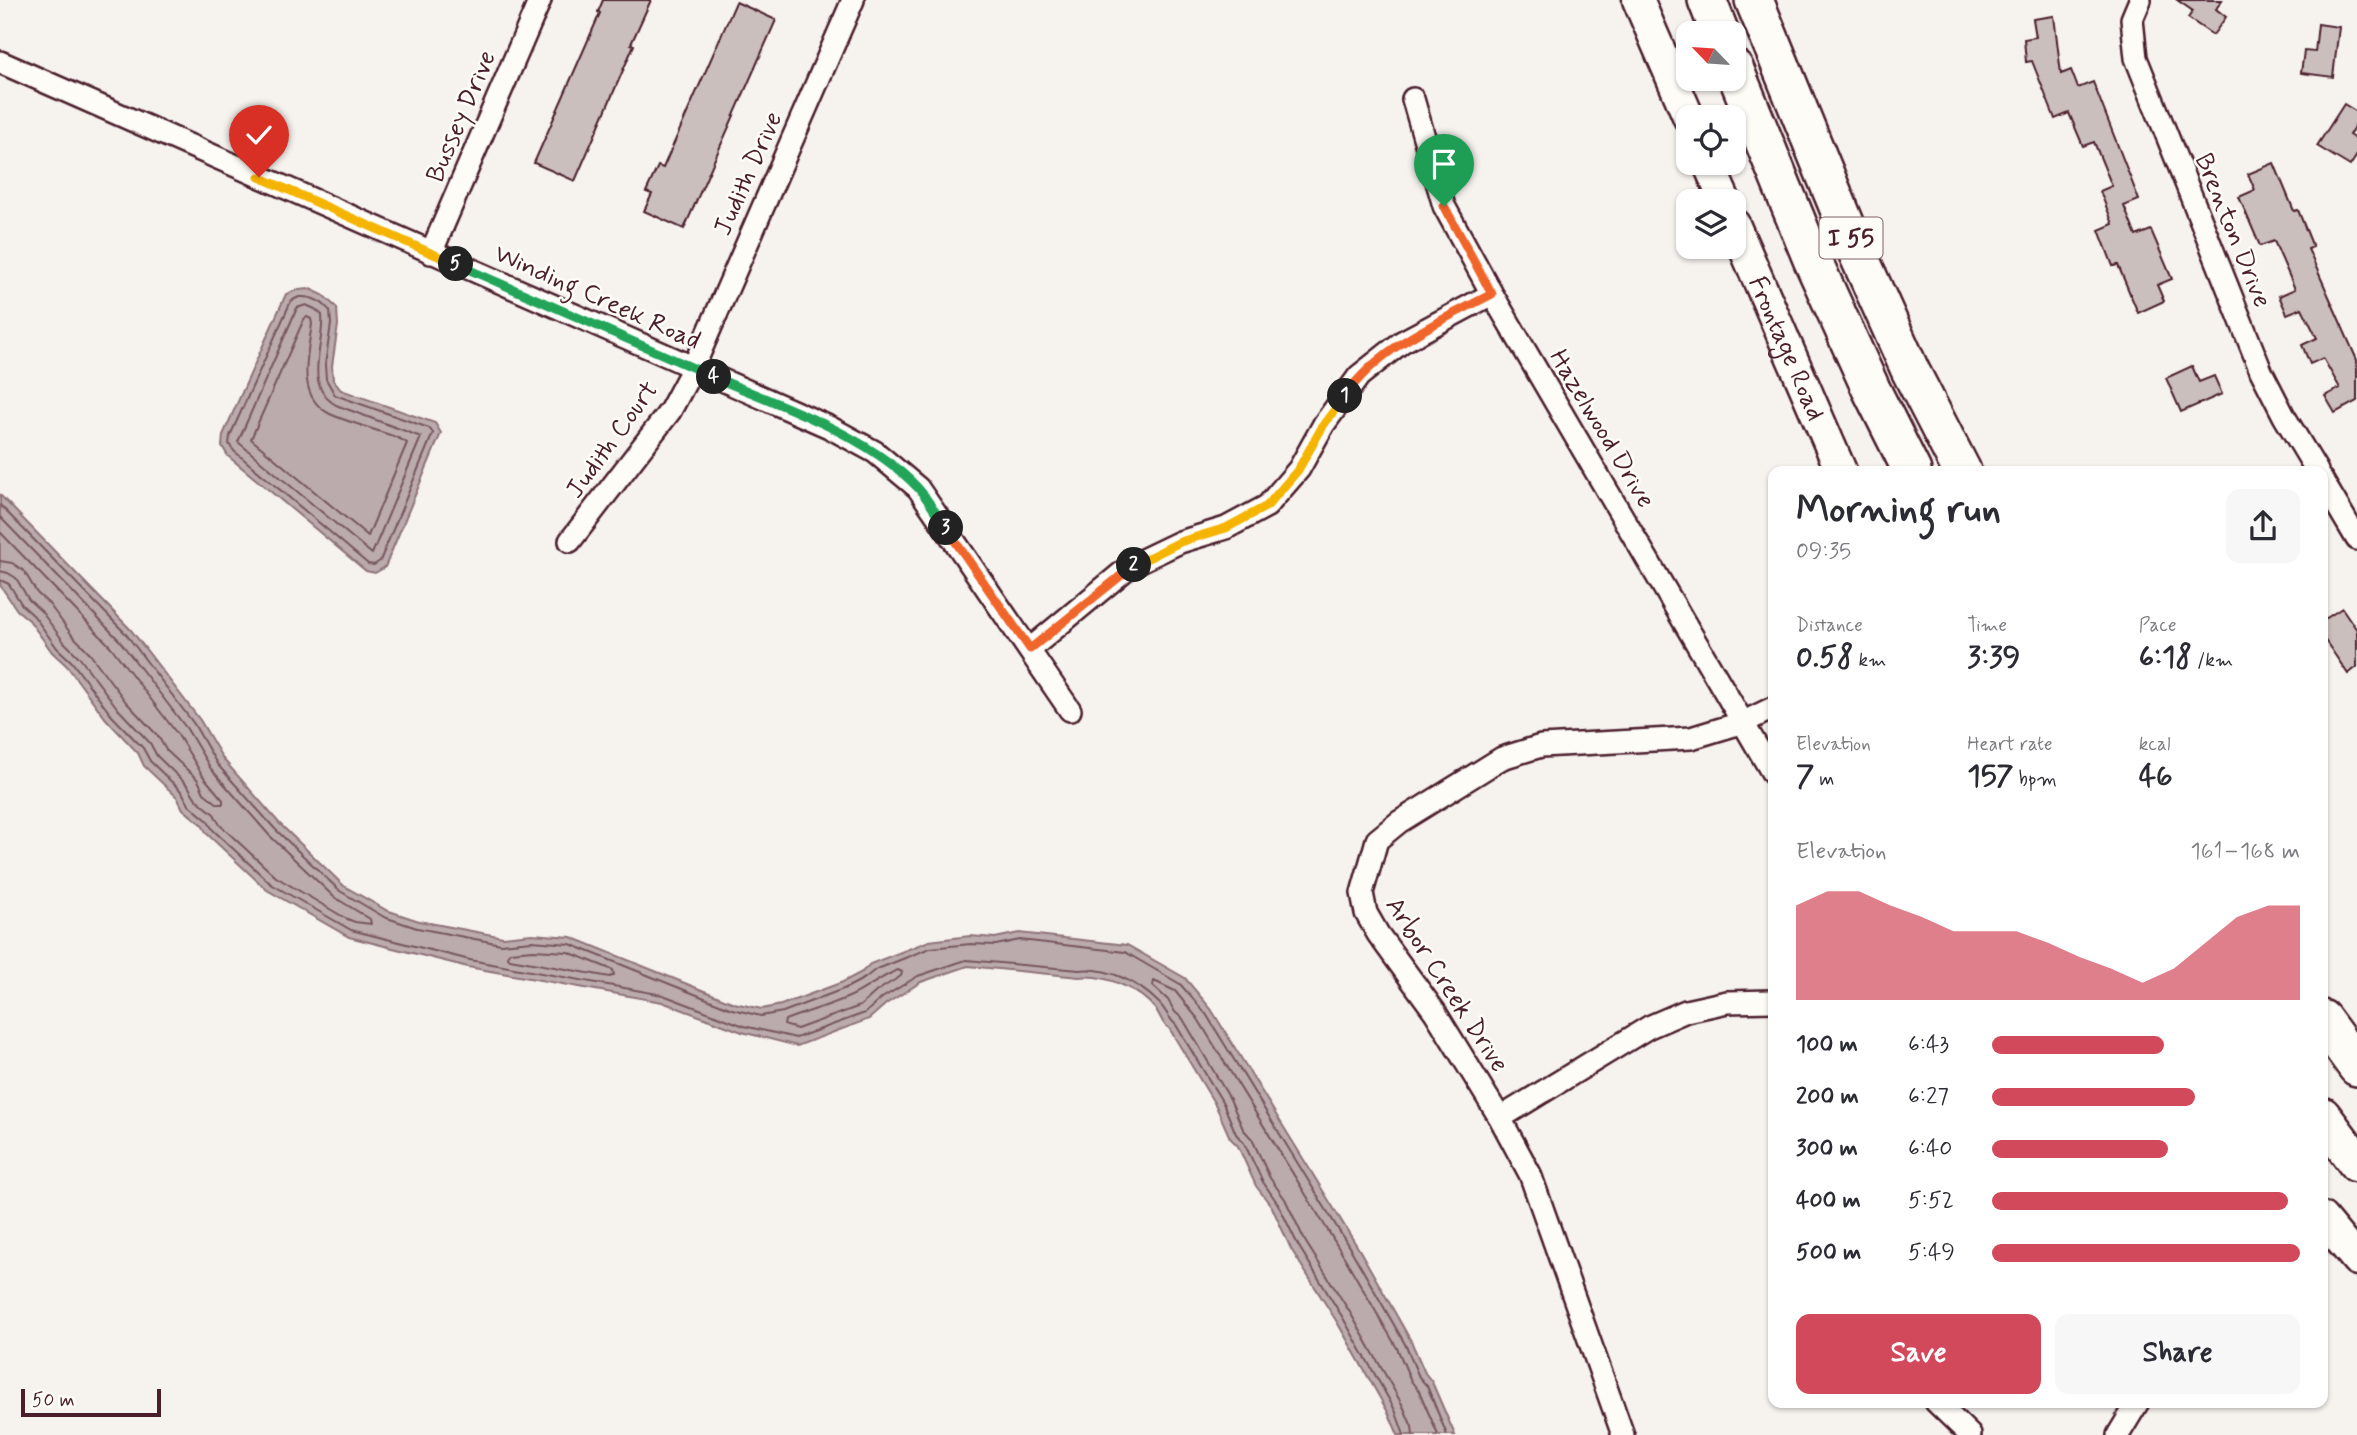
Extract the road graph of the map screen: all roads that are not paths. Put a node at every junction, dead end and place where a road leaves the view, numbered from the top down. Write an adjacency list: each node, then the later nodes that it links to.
1 (540, 0): 13 (street, Bussey Drive)
2 (853, 0): 15 (street, Judith Drive)
3 (1638, 0): 11 (street)
4 (1707, 0): 7 (highway)
5 (1754, 0): 18 (highway, I 55)
6 (2140, 0): 19 (street, Brenton Drive)
7 (1715, 21)
8 (0, 62): 13 (street, Winding Creek Road)
9 (1743, 91): 17 (highway, I 55)
10 (1413, 99): 14 (street, Hazelwood Drive)
11 (1683, 105)
12 (1746, 252): 16 (street, Frontage Road)
13 (432, 253): 15 (street, Winding Creek Road)
14 (1492, 294): 23 (street); 26 (street, Hazelwood Drive)
15 (693, 368): 22 (street, Judith Court); 23 (street, Winding Creek Road)
16 (1839, 466)
17 (1910, 466)
18 (1959, 466)
19 (2314, 466)
20 (2328, 490): 21 (street)
21 (2357, 538)
22 (570, 541)
23 (1030, 649): 24 (street, Winding Creek Road)
24 (1070, 710)
25 (1768, 710): 26 (street, Arbor Creek Drive)
26 (1744, 722): 27 (street, Hazelwood Drive); 31 (street, Arbor Creek Drive)
27 (1768, 765)
28 (1768, 1001): 31 (street)
29 (2328, 1027): 30 (highway)
30 (2357, 1067)
31 (1500, 1118): 38 (street, Arbor Creek Drive)
32 (2328, 1124): 33 (highway)
33 (2357, 1163)
34 (2328, 1225): 35 (street)
35 (2357, 1260)
36 (1942, 1408): 39 (street)
37 (2134, 1408): 40 (street)
38 (1623, 1435)
39 (1970, 1435)
40 (2118, 1435)

